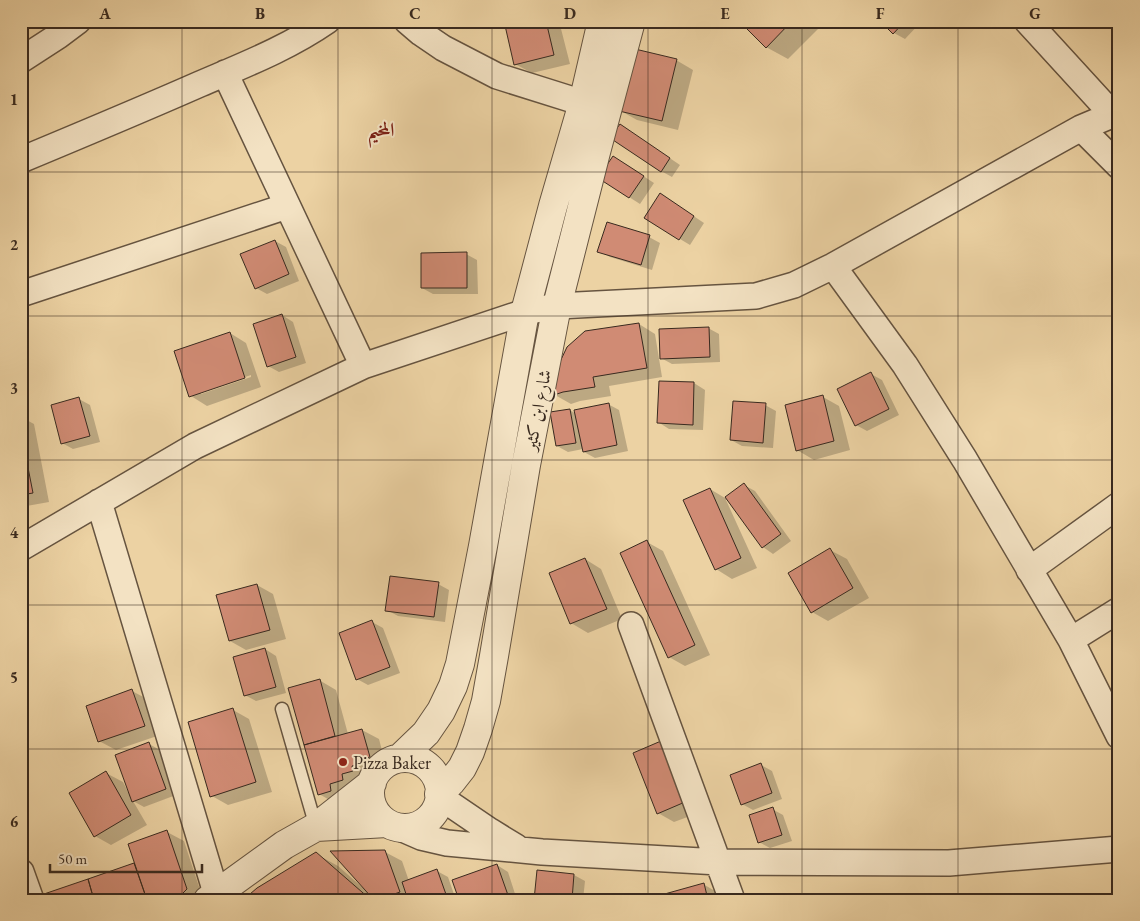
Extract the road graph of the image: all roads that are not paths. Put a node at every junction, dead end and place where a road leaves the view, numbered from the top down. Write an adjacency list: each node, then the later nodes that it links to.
1 (78, 21): 7 (street)
2 (327, 21): 8 (street)
3 (407, 21): 9 (street)
4 (602, 21): 9 (street, شارع ابن كثير)
5 (1027, 21): 10 (street)
6 (632, 22): 17 (street, شارع ابن كثير)
7 (21, 60)
8 (225, 74): 12 (street); 14 (street)
9 (584, 104): 18 (street, شارع ابن كثير)
10 (1116, 114): 11 (street)
11 (1081, 128): 13 (street); 15 (street)
12 (21, 160)
13 (1119, 166)
14 (288, 206): 16 (street); 19 (street)
15 (833, 266): 17 (street); 23 (street)
16 (21, 294)
17 (557, 306): 18 (street); 31 (street, شارع ابن كثير)
18 (525, 312): 19 (street); 29 (street, شارع ابن كثير)
19 (363, 366): 20 (street)
20 (99, 502): 22 (street); 38 (street)
21 (1119, 505): 23 (street)
22 (21, 548)
23 (1029, 570): 26 (street)
24 (1119, 610): 26 (street)
25 (630, 625): 36 (street)
26 (1071, 640): 28 (street)
27 (282, 709): 33 (lane)
28 (1119, 736)
29 (400, 758): 30 (street); 31 (street)
30 (372, 783): 32 (street); 33 (street)
31 (440, 795): 32 (street); 34 (street)
32 (393, 825): 33 (street); 34 (street)
33 (316, 827): 38 (street)
34 (521, 849): 36 (street)
35 (1119, 849): 36 (street)
36 (719, 862): 40 (street)
37 (21, 872): 39 (street)
38 (212, 896)
39 (31, 900)
40 (732, 900)

